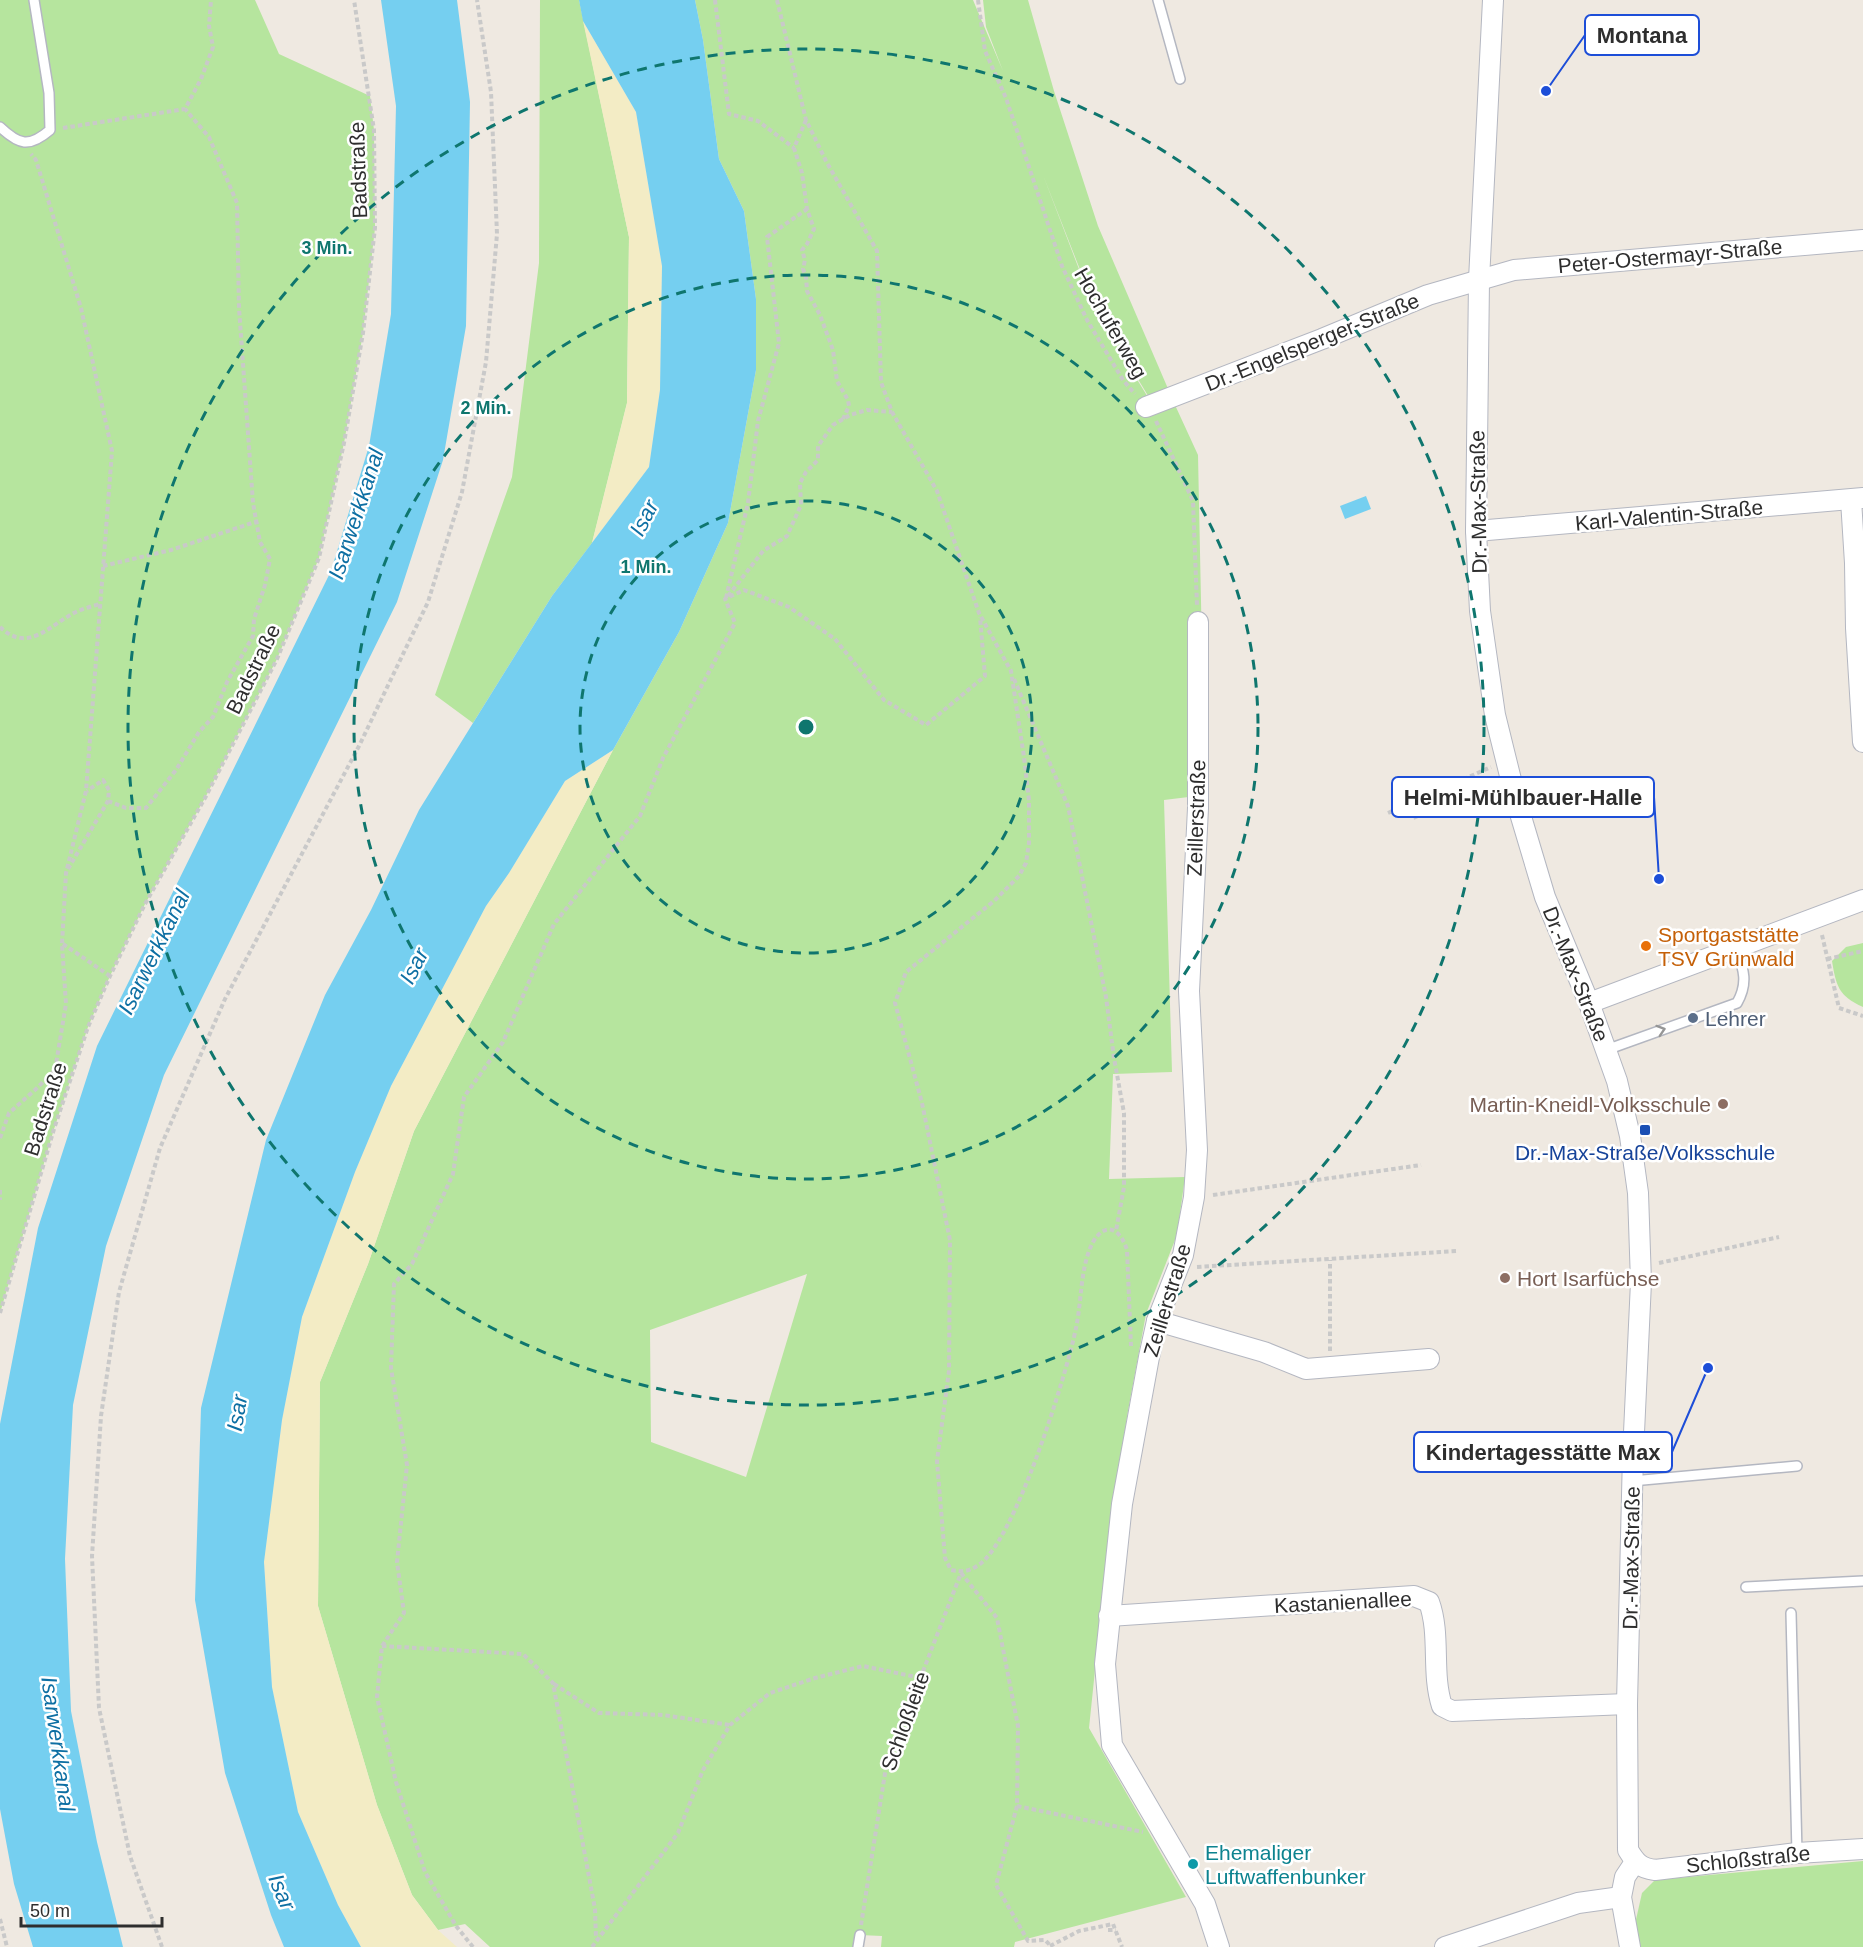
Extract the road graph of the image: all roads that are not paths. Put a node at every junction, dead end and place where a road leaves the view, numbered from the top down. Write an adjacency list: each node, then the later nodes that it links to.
1 (34, 0): 5 (lane)
2 (1158, 0): 4 (lane)
3 (1493, 0): 7 (street, Dr.-Max-Straße)
4 (1180, 79)
5 (0, 127)
6 (1863, 240): 7 (street, Peter-Ostermayr-Straße)
7 (1479, 279): 8 (street, Dr.-Engelsperger-Straße); 10 (street, Dr.-Max-Straße)
8 (1146, 407)
9 (1857, 499): 10 (street, Karl-Valentin-Straße); 12 (street)
10 (1476, 531): 15 (street, Dr.-Max-Straße)
11 (1198, 622): 17 (street, Zeillerstraße)
12 (1863, 742)
13 (1863, 900): 14 (street)
14 (1736, 947): 15 (street); 16 (lane, one-way to 14)
15 (1589, 1004): 16 (street, Dr.-Max-Straße)
16 (1606, 1050): 20 (street, Dr.-Max-Straße)
17 (1157, 1321): 18 (street); 24 (street, Zeillerstraße)
18 (1430, 1359)
19 (1797, 1466): 20 (lane)
20 (1632, 1481): 25 (street, Dr.-Max-Straße)
21 (1863, 1581): 22 (lane)
22 (1746, 1587)
23 (1791, 1613): 27 (lane)
24 (1109, 1616): 25 (street, Kastanienallee); 32 (street, Zeillerstraße)
25 (1627, 1704): 28 (street, Dr.-Max-Straße)
26 (1863, 1849): 27 (street, Schloßstraße)
27 (1797, 1853): 28 (street, Schloßstraße)
28 (1635, 1862): 29 (street)
29 (1622, 1897): 33 (street); 34 (street)
30 (860, 1935): 31 (lane)
31 (858, 1947)
32 (1220, 1947)
33 (1445, 1947)
34 (1630, 1947)

